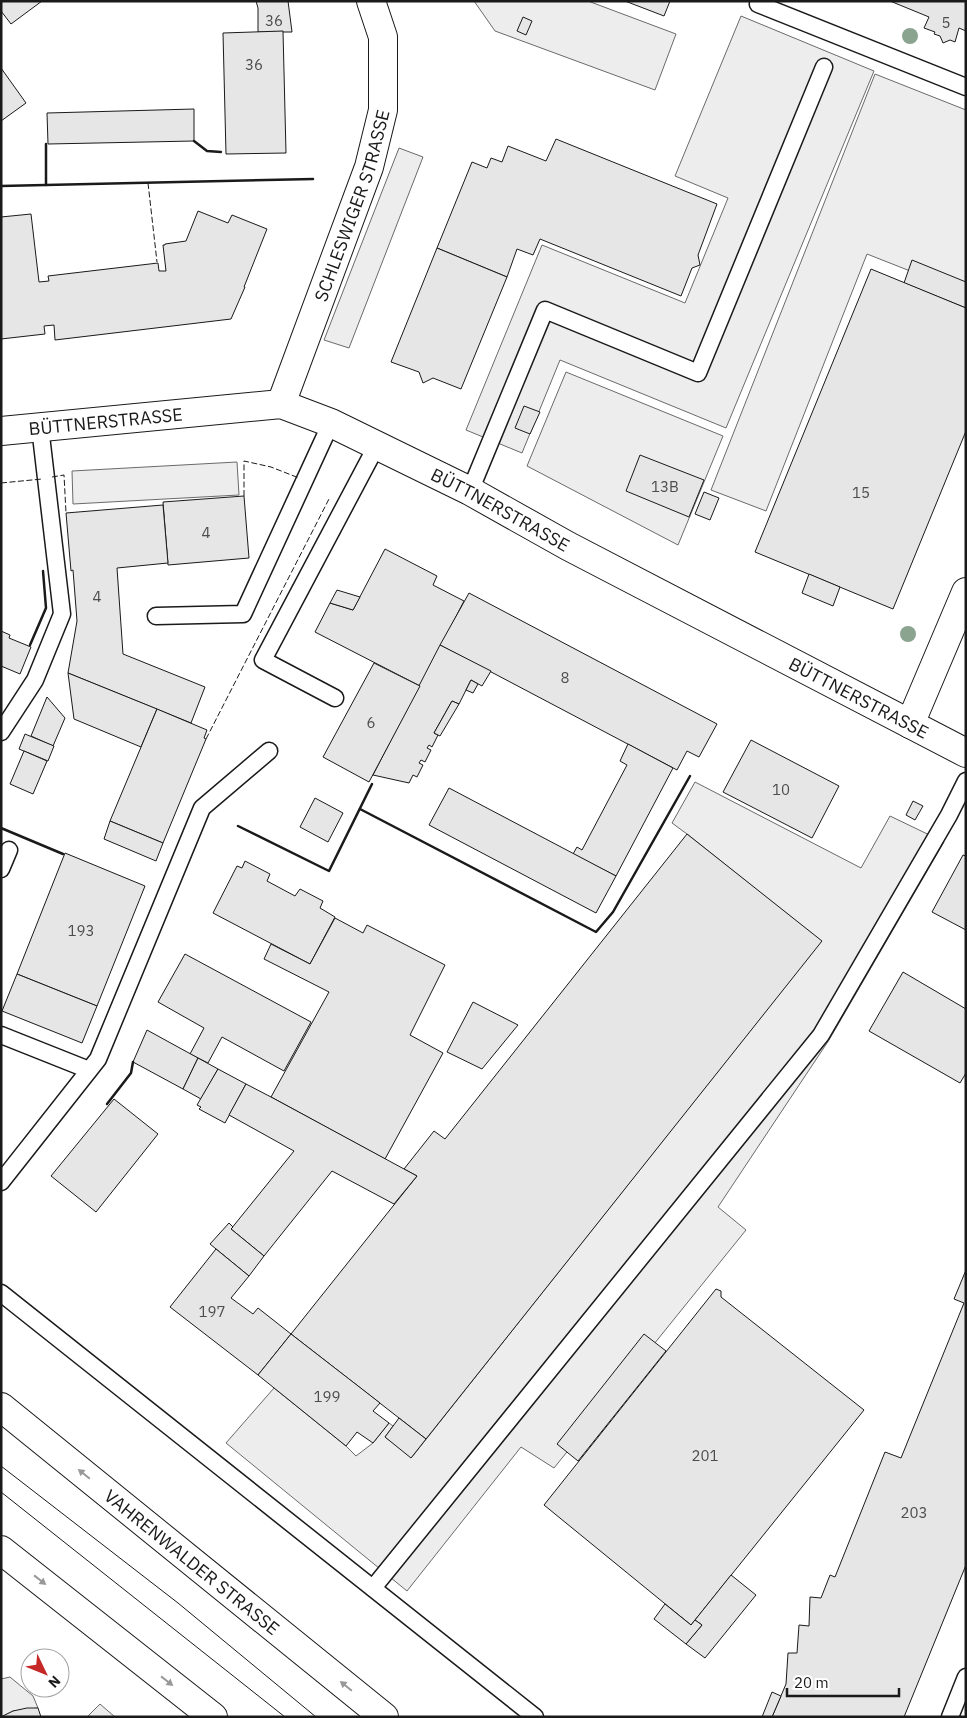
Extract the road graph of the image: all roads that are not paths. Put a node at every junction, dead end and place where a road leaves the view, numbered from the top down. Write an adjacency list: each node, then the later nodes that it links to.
1 (371, 1): 5 (street, SCHLESWIGER STRASSE)
2 (758, 4): 4 (lane)
3 (824, 67): 10 (lane)
4 (966, 87)
5 (281, 404): 6 (street, BÜTTNERSTRASSE); 7 (street, BÜTTNERSTRASSE)
6 (331, 423): 9 (street, BÜTTNERSTRASSE); 12 (lane)
7 (40, 427): 8 (street, BÜTTNERSTRASSE); 15 (lane)
8 (1, 431)
9 (376, 445): 10 (street, BÜTTNERSTRASSE); 13 (lane)
10 (470, 491): 14 (street, BÜTTNERSTRASSE)
11 (966, 592): 14 (street)
12 (156, 616)
13 (335, 698)
14 (910, 724): 17 (street, BÜTTNERSTRASSE)
15 (1, 732)
16 (269, 751): 22 (lane)
17 (966, 753)
18 (966, 781): 27 (lane)
19 (9, 850): 20 (lane)
20 (1, 869)
21 (1, 1034): 22 (lane)
22 (88, 1070): 23 (lane)
23 (1, 1182)
24 (1, 1293): 27 (lane)
25 (1, 1407): 30 (street, VAHRENWALDER STRASSE, one-way to 25)
26 (1, 1550): 29 (street, one-way to 29)
27 (372, 1588): 31 (lane)
28 (966, 1677): 32 (lane)
29 (213, 1717)
30 (384, 1717)
31 (535, 1717)
32 (950, 1717)

